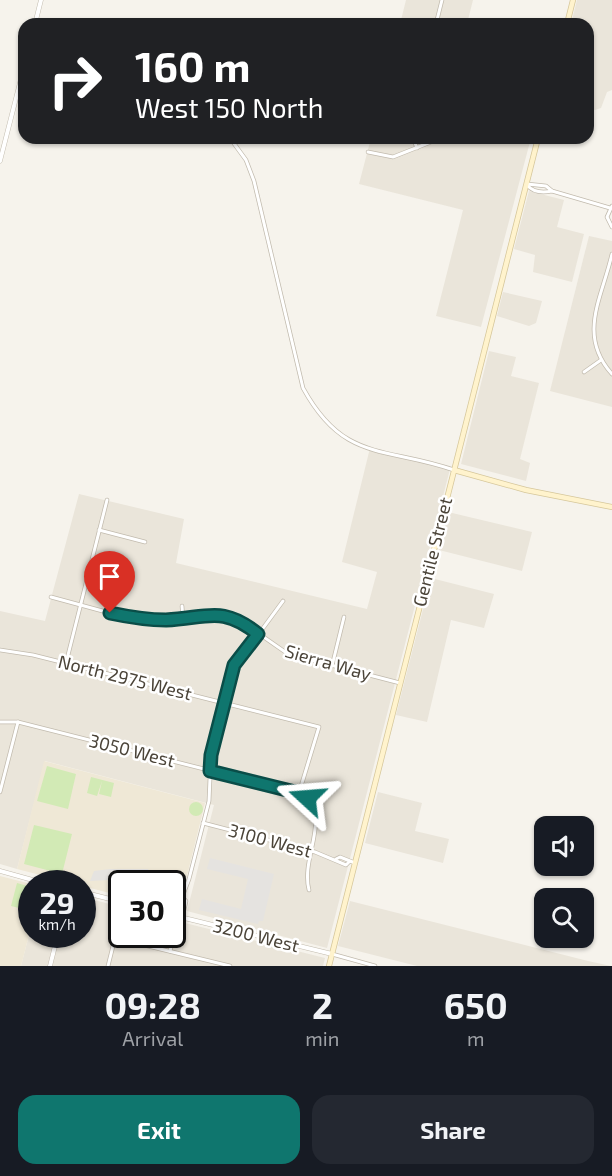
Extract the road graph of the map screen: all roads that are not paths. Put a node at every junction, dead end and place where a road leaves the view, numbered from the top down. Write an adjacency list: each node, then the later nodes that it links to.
1 (41, 0): 4 (street)
2 (442, 0): 5 (street)
3 (573, 0): 6 (main road)
4 (36, 18)
5 (438, 18)
6 (568, 18)
7 (18, 90): 14 (street)
8 (234, 144): 24 (street)
9 (415, 144): 12 (street)
10 (427, 144): 12 (street)
11 (536, 144): 15 (main road, Gentile Street)
12 (417, 148): 13 (street)
13 (368, 152)
14 (0, 161)
15 (526, 184): 16 (street); 16 (street); 24 (main road, Gentile Street)
16 (552, 191): 17 (street)
17 (611, 207): 18 (street)
18 (612, 227)
19 (612, 254): 20 (street)
20 (610, 268): 21 (street)
21 (601, 360): 22 (street); 23 (street)
22 (584, 372)
23 (612, 374)
24 (454, 471): 26 (main road); 39 (main road, Gentile Street)
25 (106, 500): 27 (street)
26 (612, 507)
27 (99, 530): 28 (street); 31 (street)
28 (145, 542)
29 (51, 597): 31 (street, Sierra Way)
30 (283, 601): 35 (street)
31 (80, 605): 34 (street, Sierra Way); 37 (street)
32 (182, 606): 34 (street)
33 (344, 617): 38 (street)
34 (183, 619): 35 (street, Sierra Way)
35 (258, 634): 38 (street, Sierra Way); 40 (street)
36 (0, 650): 37 (street, North 2975 West)
37 (66, 663): 40 (street, North 2975 West)
38 (332, 666): 39 (street, Sierra Way)
39 (400, 683): 48 (main road, Gentile Street)
40 (224, 703): 43 (street); 45 (street, North 2975 West)
41 (0, 722): 42 (street, 3050 West)
42 (18, 722): 43 (street, 3050 West); 44 (street)
43 (210, 771): 45 (street, 3050 West); 46 (street)
44 (0, 792)
45 (299, 793): 47 (street)
46 (204, 823): 47 (street, 3100 West); 51 (street)
47 (310, 851): 48 (street, 3100 West); 52 (street)
48 (352, 862): 57 (main road, Gentile Street)
49 (0, 871): 50 (street)
50 (18, 876)
51 (186, 887)
52 (309, 890)
53 (186, 916): 57 (street, 3200 West)
54 (54, 948): 58 (street)
55 (171, 948): 56 (street)
56 (170, 951): 59 (street); 60 (street)
57 (332, 954): 61 (main road, Gentile Street); 62 (street, 3200 West)
58 (50, 966)
59 (108, 966)
60 (230, 966)
61 (329, 966)
62 (375, 966)

